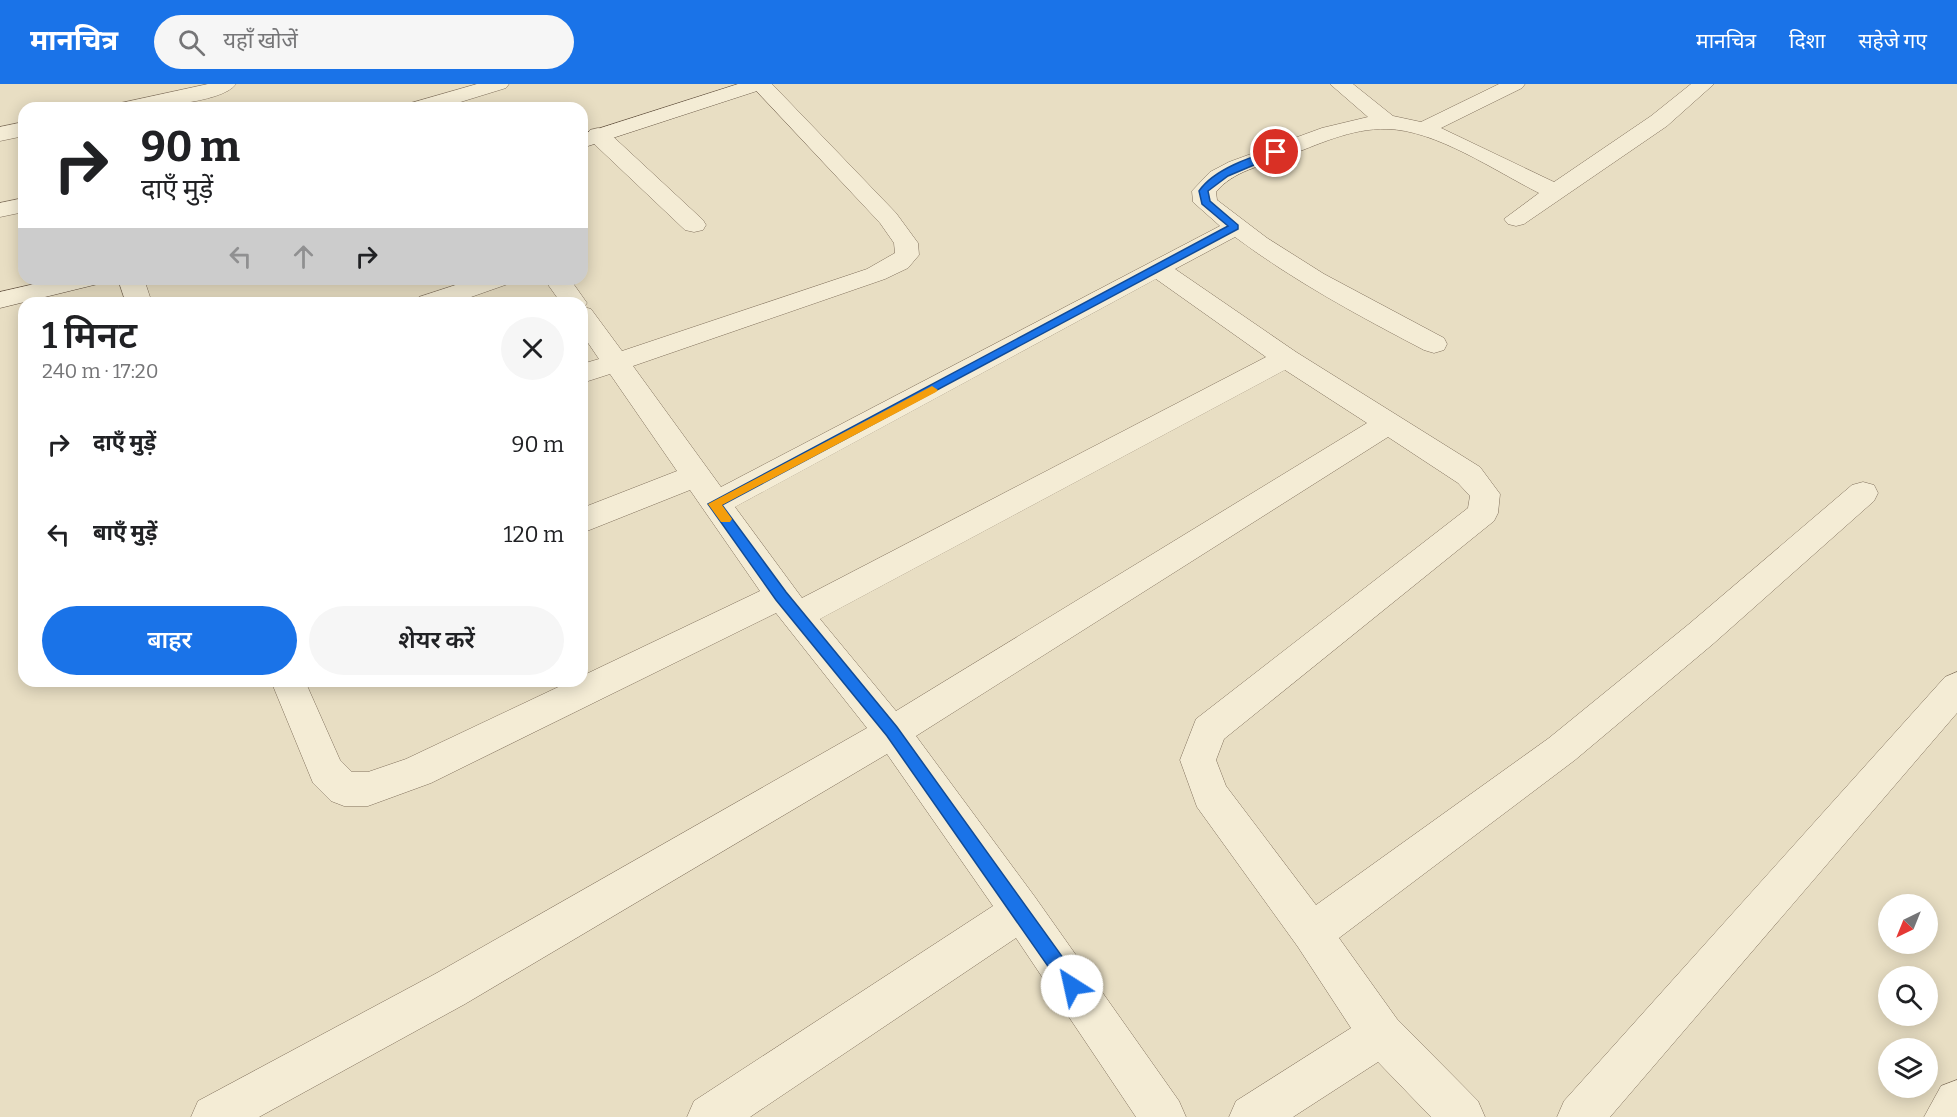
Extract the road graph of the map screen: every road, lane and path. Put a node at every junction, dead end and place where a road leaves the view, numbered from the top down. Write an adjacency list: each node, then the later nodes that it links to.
1 (226, 84): 7 (street)
2 (499, 84): 8 (street)
3 (759, 84): 13 (street); 28 (street)
4 (1340, 84): 9 (street)
5 (1515, 84): 10 (street)
6 (1704, 84): 14 (street)
7 (163, 102)
8 (439, 102)
9 (1387, 122): 10 (street); 19 (street)
10 (1425, 128): 14 (street)
11 (18, 130): 12 (street)
12 (0, 134)
13 (590, 138): 18 (street)
14 (1555, 192): 17 (street)
15 (18, 206): 16 (street)
16 (0, 210)
17 (1516, 219)
18 (694, 225)
19 (1234, 227): 20 (street); 26 (street)
20 (1156, 268): 27 (street); 32 (street)
21 (64, 285): 24 (street)
22 (481, 285): 23 (street)
23 (446, 297)
24 (0, 300)
25 (588, 335): 28 (street)
26 (1434, 344)
27 (1286, 358): 29 (street); 34 (street)
28 (598, 368): 30 (street)
29 (1388, 423): 37 (street); 39 (street)
30 (694, 476): 32 (street); 33 (street)
31 (1863, 493): 39 (street)
32 (714, 504): 34 (street)
33 (588, 519)
34 (789, 605): 35 (street); 37 (street)
35 (291, 687)
36 (1957, 687): 47 (street)
37 (892, 732): 38 (street); 42 (street)
38 (1021, 911): 43 (street); 44 (street)
39 (1312, 933): 40 (street)
40 (1382, 1034): 45 (street); 46 (street)
41 (1957, 1102): 48 (street)
42 (214, 1117)
43 (710, 1117)
44 (1163, 1117)
45 (1252, 1117)
46 (1462, 1117)
47 (1580, 1117)
48 (1947, 1117)

